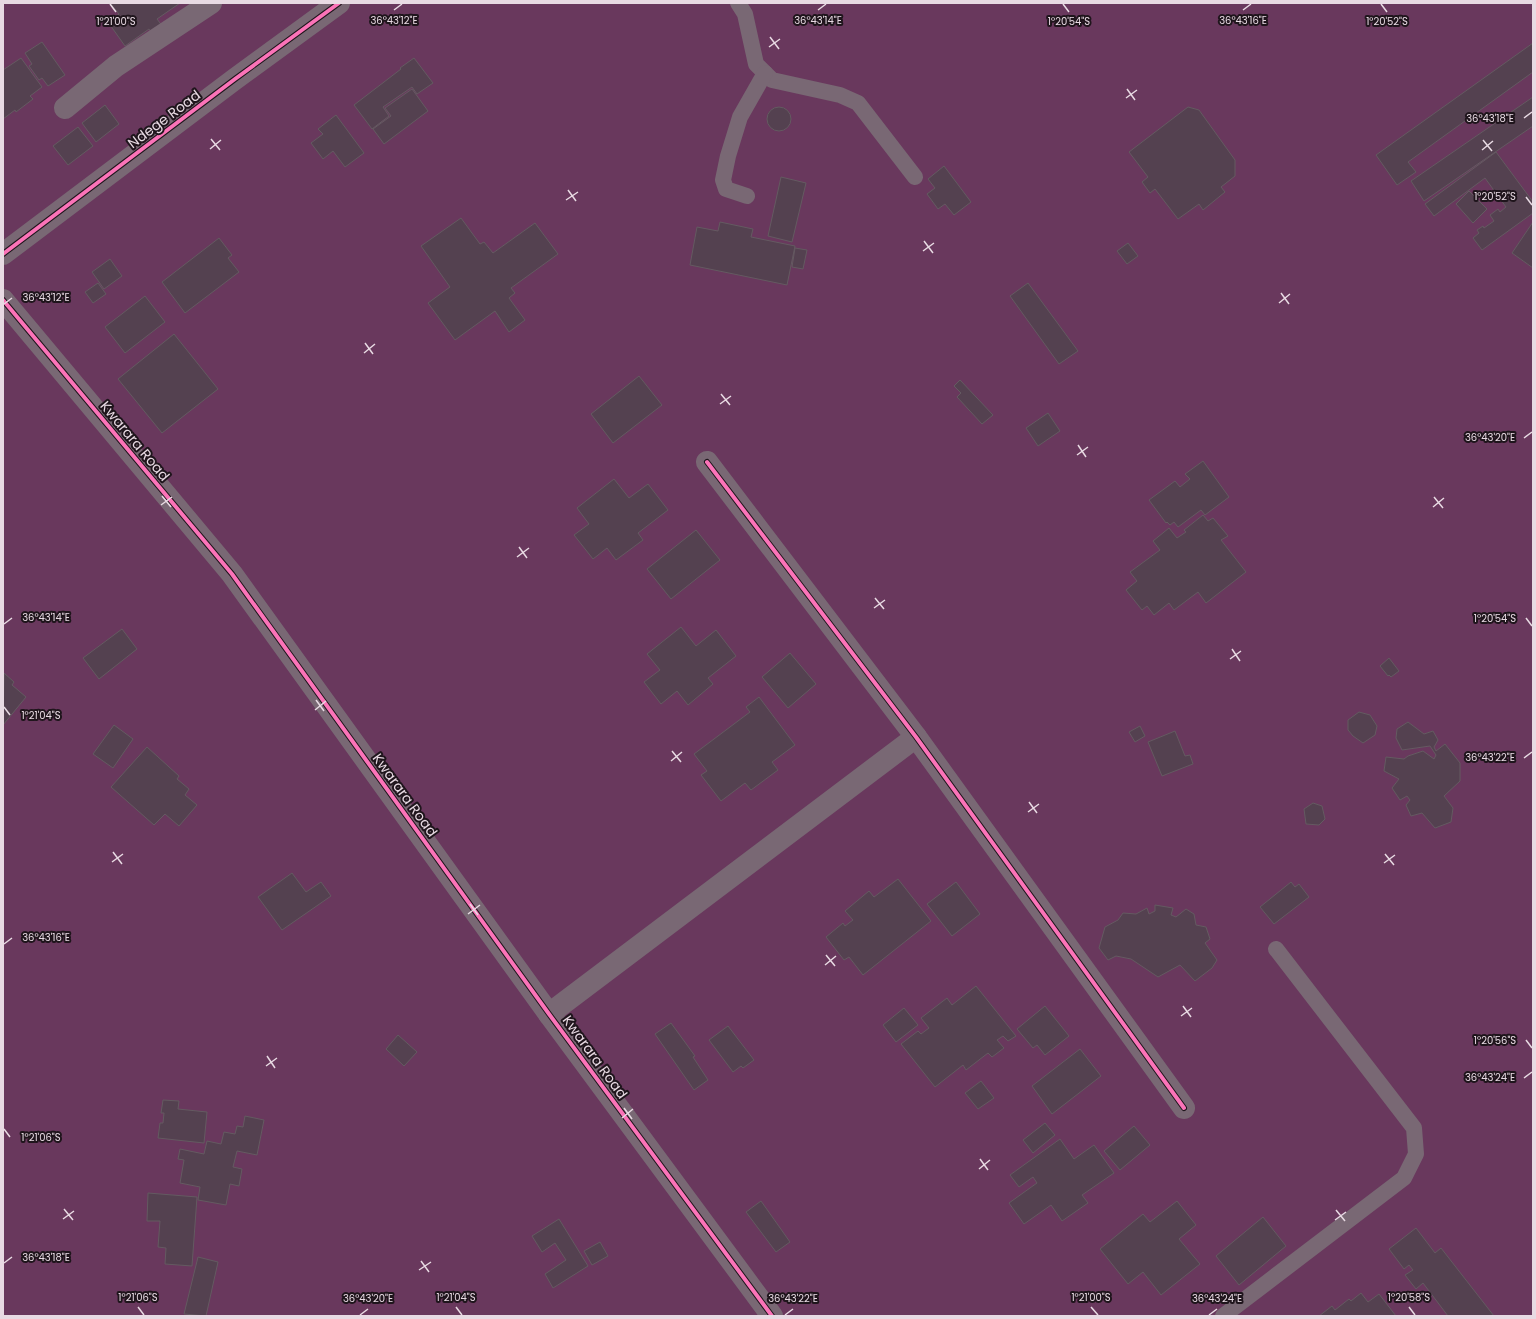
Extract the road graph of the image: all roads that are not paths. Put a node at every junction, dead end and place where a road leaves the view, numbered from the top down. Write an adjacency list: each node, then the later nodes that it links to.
1 (211, 3): 5 (street)
2 (339, 3): 8 (street, Ndege Road)
3 (738, 3): 4 (lane)
4 (765, 73): 6 (lane); 7 (lane)
5 (65, 108)
6 (915, 177)
7 (747, 196)
8 (3, 254)
9 (3, 300): 13 (street, Kwarara Road)
10 (707, 462): 11 (street)
11 (916, 737): 13 (street); 14 (street)
12 (1276, 949): 16 (lane)
13 (549, 1014): 15 (street, Kwarara Road)
14 (1184, 1108)
15 (772, 1316)
16 (1223, 1316)

